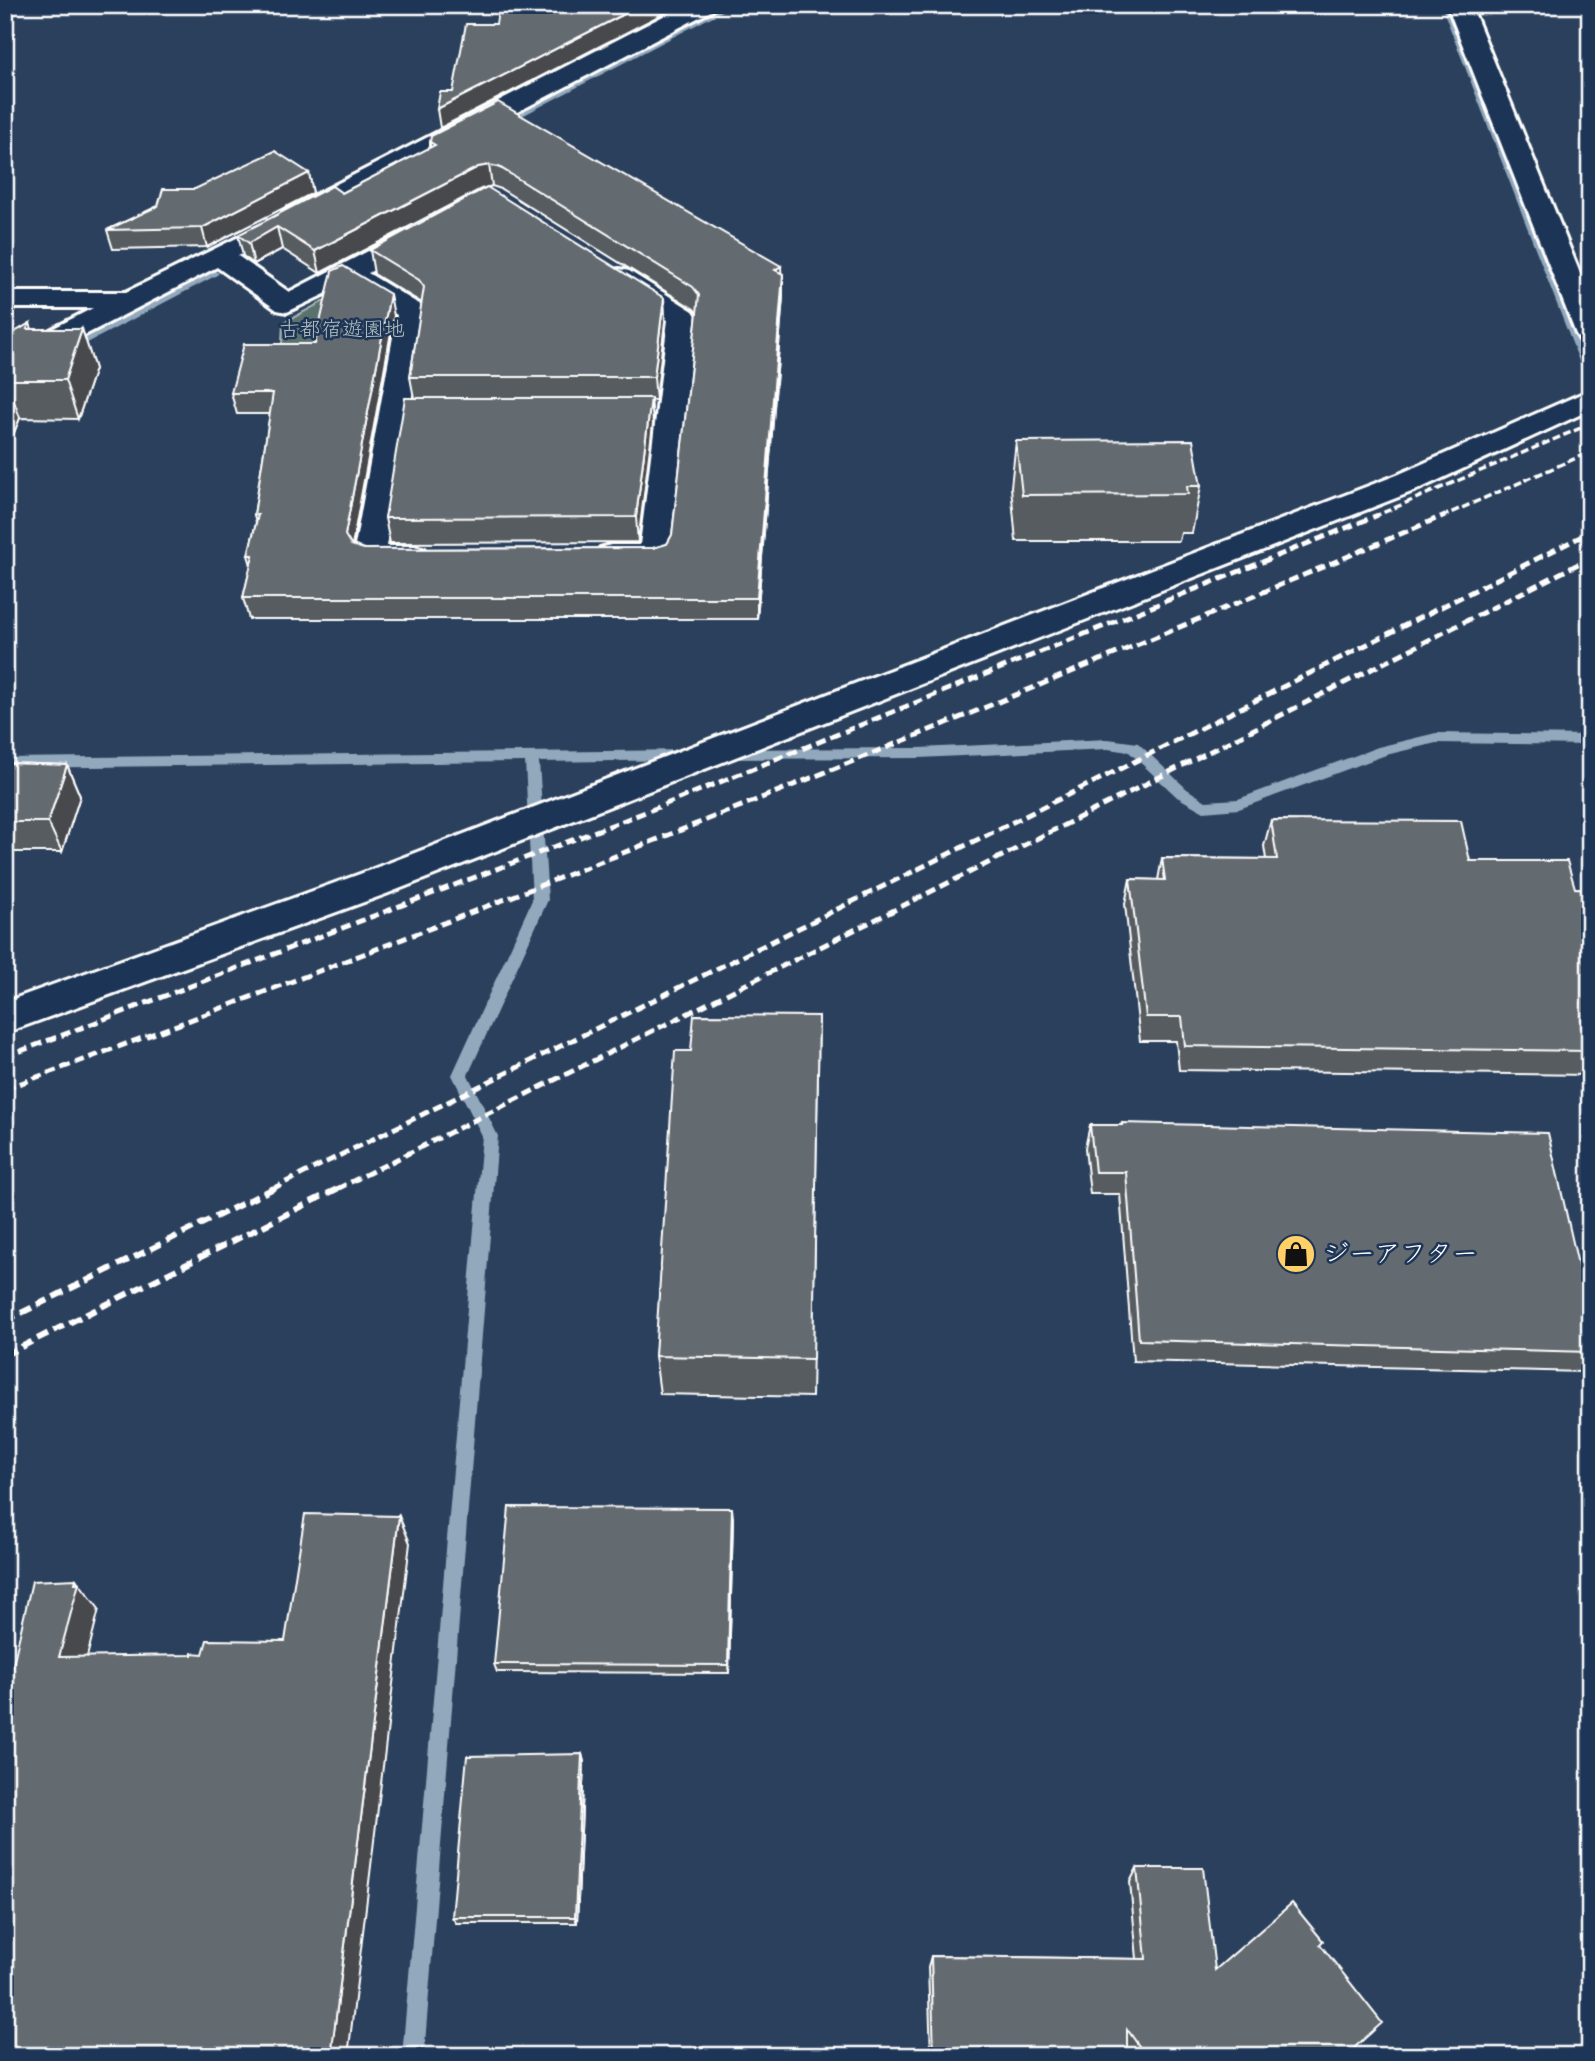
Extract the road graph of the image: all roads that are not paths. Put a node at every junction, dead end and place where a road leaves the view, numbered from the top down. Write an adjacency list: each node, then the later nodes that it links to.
1 (704, 5): 4 (street)
2 (1458, 5): 9 (street)
3 (444, 223): 6 (street)
4 (220, 256): 6 (street); 8 (street)
5 (593, 261): 12 (street)
6 (349, 274): 13 (street)
7 (5, 300): 8 (street)
8 (131, 300): 10 (street)
9 (1590, 334)
10 (5, 365)
11 (1590, 399): 14 (street)
12 (587, 556)
13 (437, 557)
14 (5, 1018)

